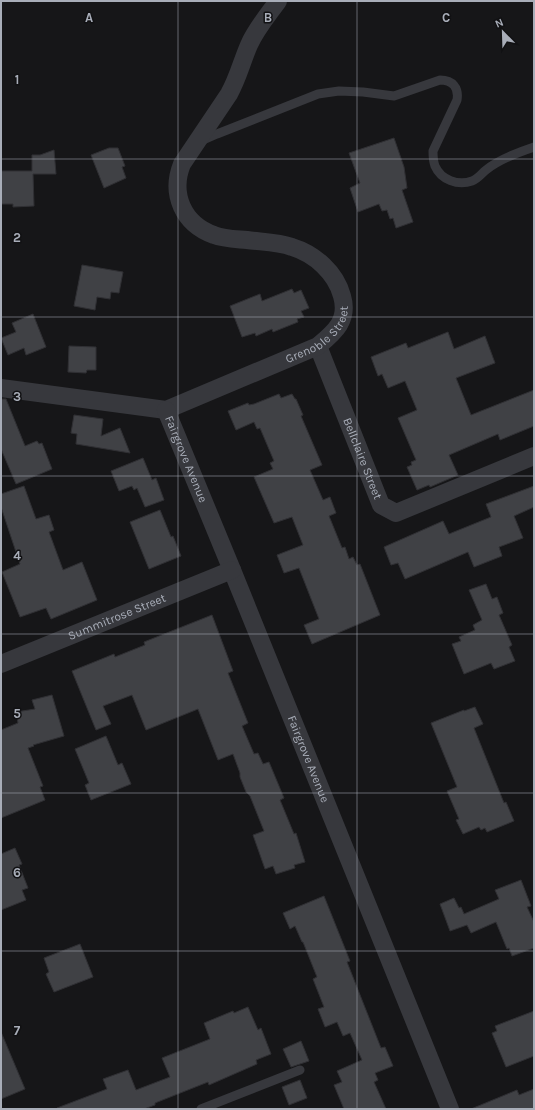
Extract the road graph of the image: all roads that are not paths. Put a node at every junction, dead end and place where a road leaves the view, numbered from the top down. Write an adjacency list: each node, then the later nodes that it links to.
1 (278, 1): 2 (street, Grenoble Street)
2 (195, 145): 3 (lane); 4 (street, Grenoble Street)
3 (534, 147)
4 (318, 346): 6 (street, Grenoble Street); 7 (street, Bellclaire Street)
5 (1, 388): 6 (street)
6 (166, 410): 8 (street, Fairgrove Avenue)
7 (534, 456)
8 (232, 570): 9 (street, Summitrose Street); 12 (street, Fairgrove Avenue)
9 (3, 658)
10 (300, 1070): 11 (lane)
11 (201, 1109)
12 (450, 1109)

